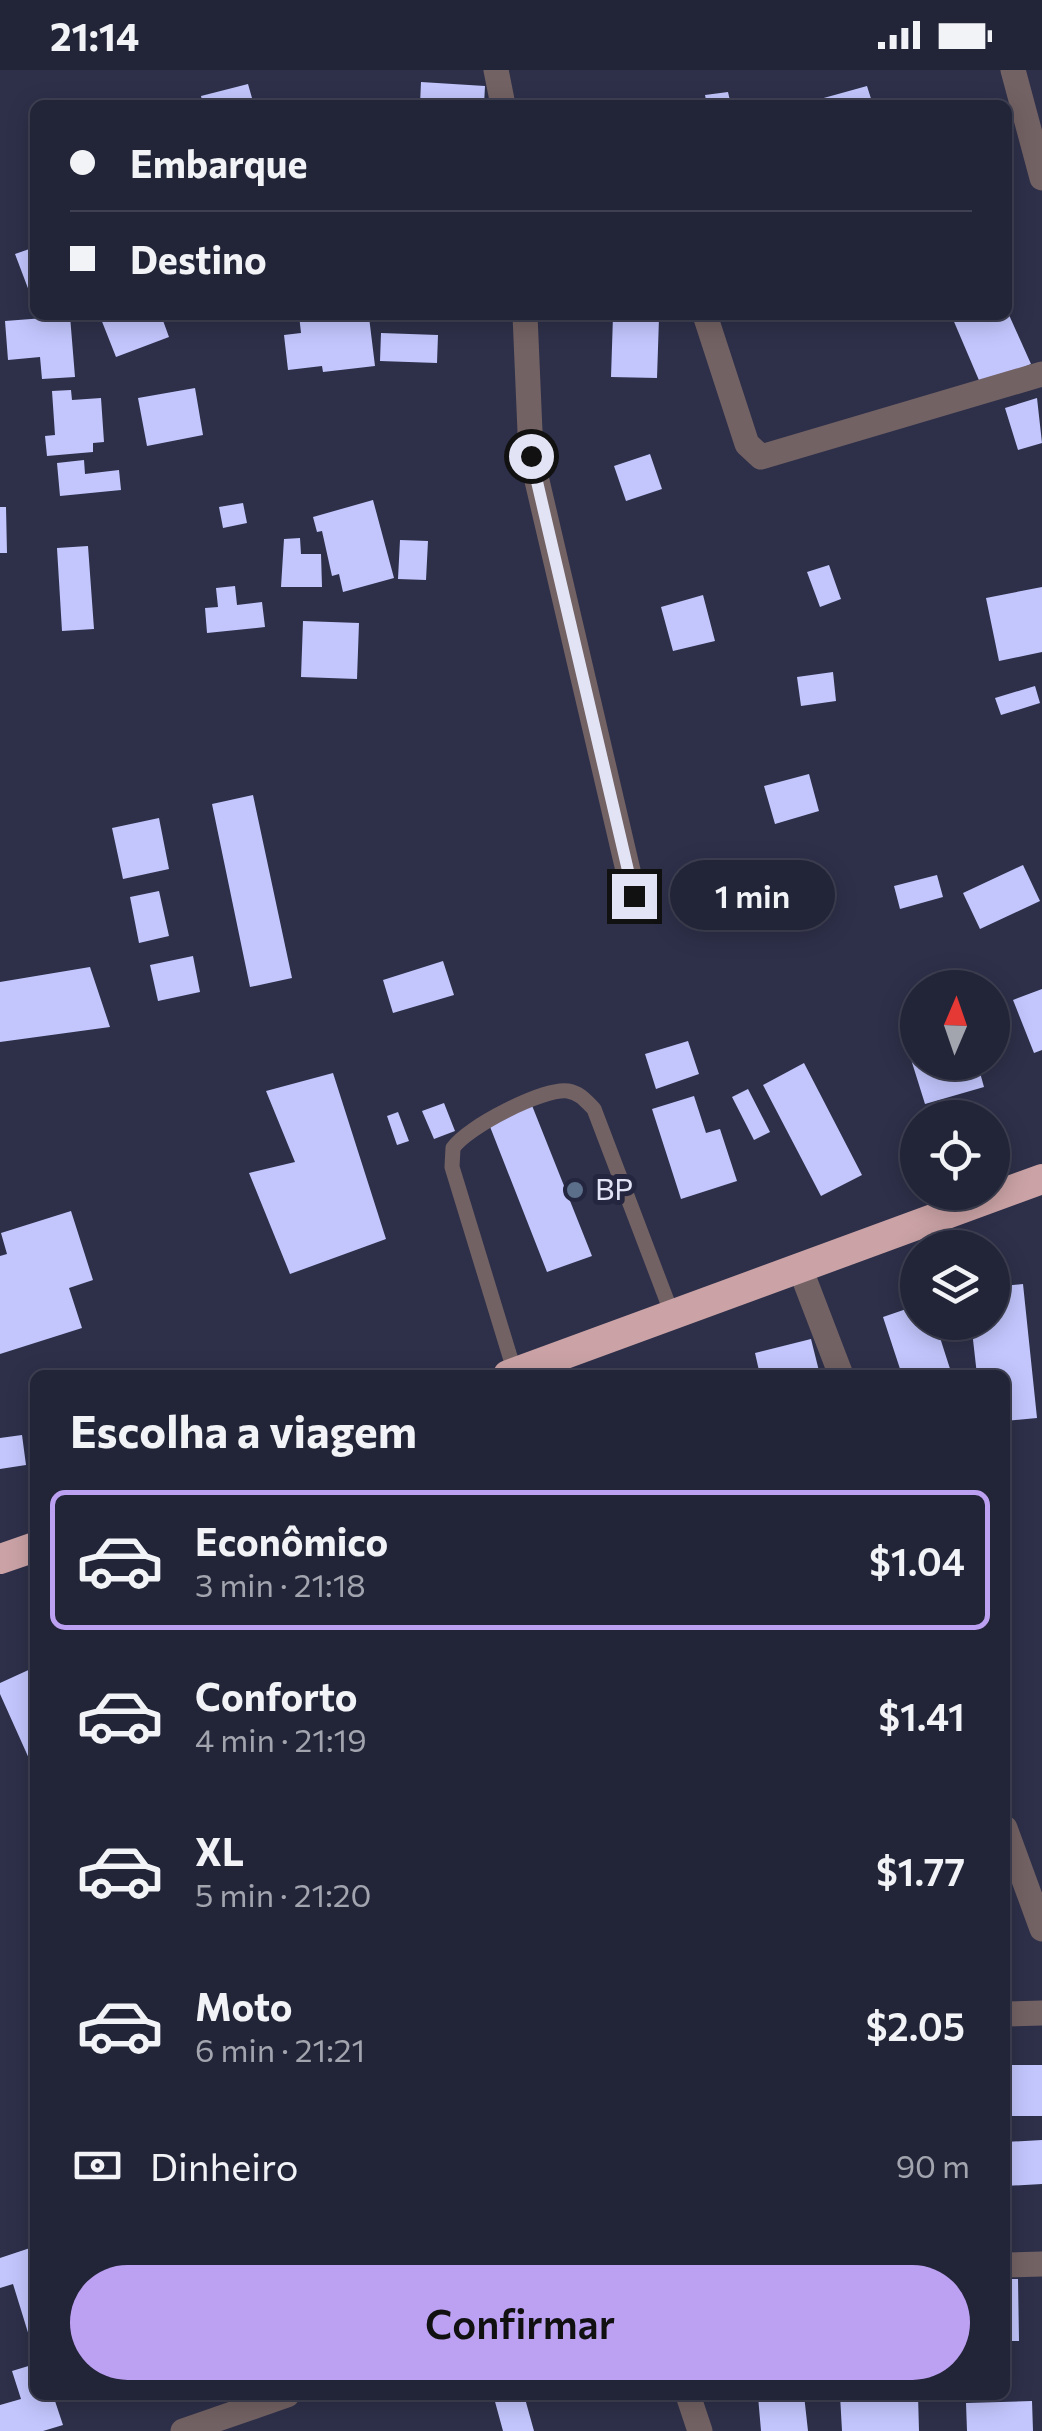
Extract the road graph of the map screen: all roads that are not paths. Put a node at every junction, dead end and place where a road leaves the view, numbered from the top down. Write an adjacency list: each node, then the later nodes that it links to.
1 (496, 70): 3 (street)
2 (1013, 70): 4 (street)
3 (502, 100)
4 (1042, 178)
5 (525, 320): 8 (street)
6 (707, 320): 7 (street)
7 (1042, 374)
8 (634, 896)
9 (1042, 1179): 10 (highway)
10 (800, 1268): 11 (highway); 14 (street)
11 (672, 1314): 12 (lane); 13 (highway)
12 (510, 1370)
13 (522, 1370)
14 (839, 1370)
15 (30, 1549): 16 (highway)
16 (0, 1559)
17 (1010, 1842): 18 (street)
18 (1042, 1930)
19 (1042, 2013): 20 (street)
20 (1010, 2014)
21 (1042, 2264): 22 (street)
22 (1010, 2265)
23 (272, 2400): 25 (street)
24 (690, 2400): 26 (street)
25 (184, 2431)
26 (700, 2431)

